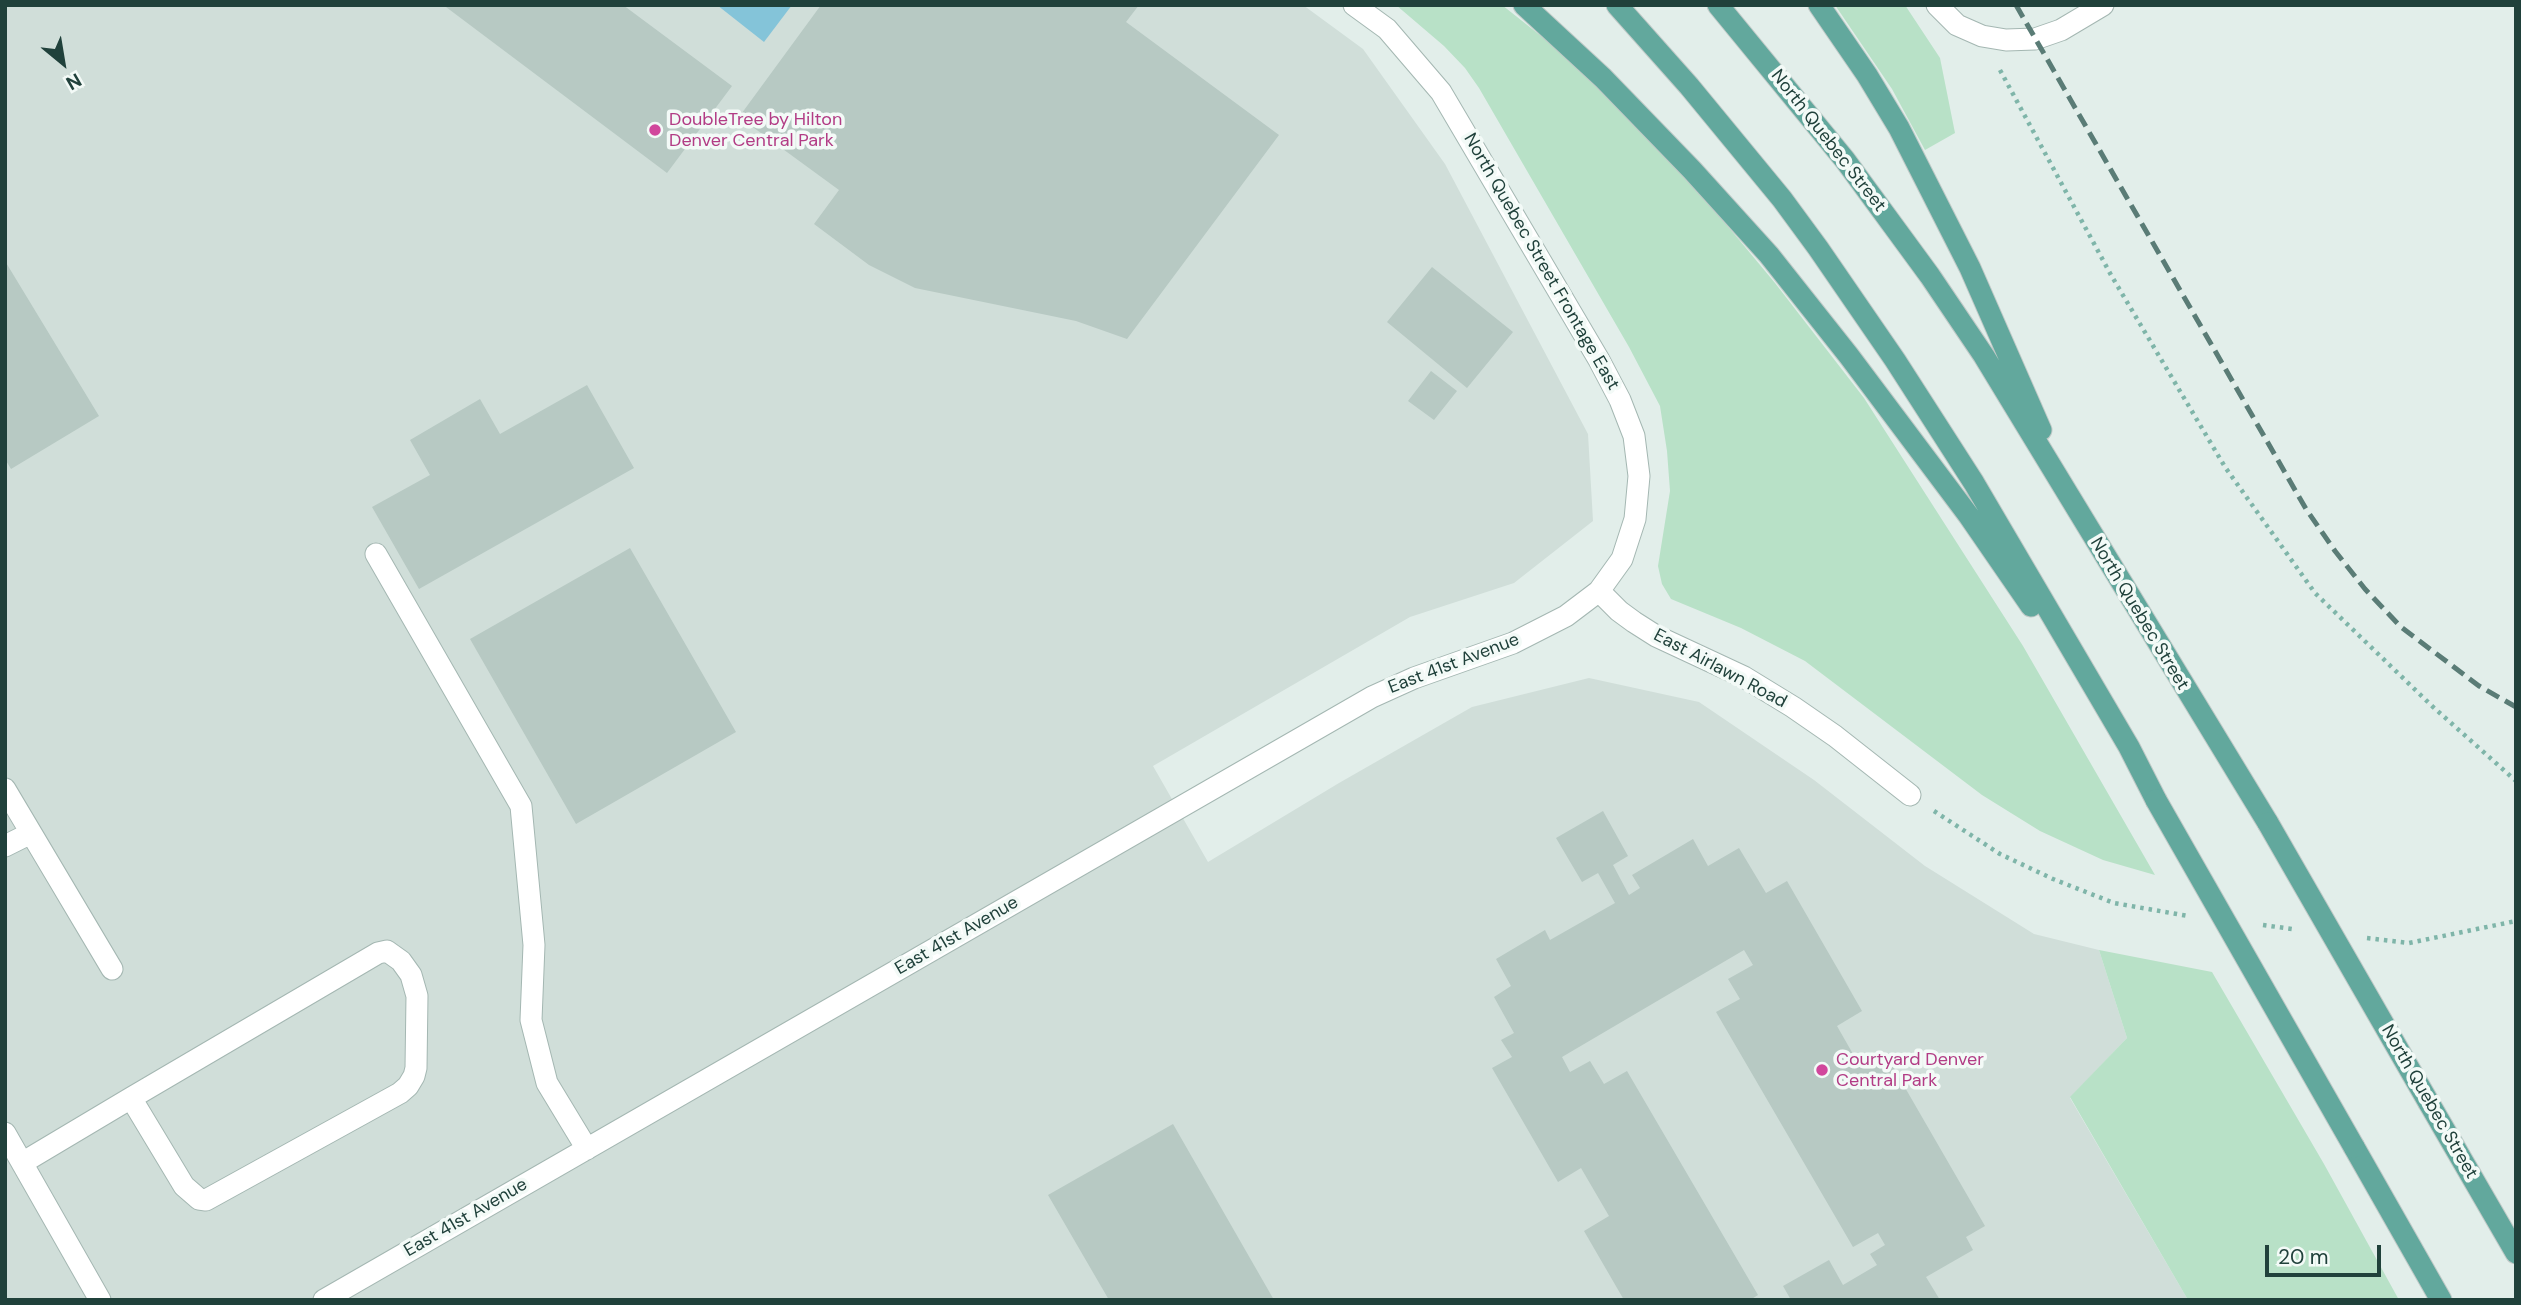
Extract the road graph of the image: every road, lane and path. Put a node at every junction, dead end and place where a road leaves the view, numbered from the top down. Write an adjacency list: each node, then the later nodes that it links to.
1 (1354, 5): 11 (street, North Quebec Street Frontage East)
2 (1524, 5): 12 (main road)
3 (1617, 5): 12 (main road)
4 (1718, 5): 9 (main road, North Quebec Street)
5 (1819, 5): 9 (main road)
6 (1937, 5): 8 (street)
7 (2103, 5): 8 (street)
8 (1982, 36): 13 (path)
9 (2079, 515): 23 (main road, North Quebec Street, bridge)
10 (376, 554): 21 (street)
11 (1599, 591): 15 (street, East Airlawn Road); 21 (street, East 41st Avenue)
12 (2129, 747): 26 (main road, bridge)
13 (2516, 781)
14 (5, 789): 16 (street)
15 (1910, 795)
16 (31, 833): 17 (street); 18 (street)
17 (5, 846)
18 (112, 969)
19 (131, 1098): 19 (street); 22 (street)
20 (5, 1133): 22 (street)
21 (587, 1149): 25 (street, East 41st Avenue)
22 (22, 1163): 24 (street)
23 (2516, 1253)
24 (100, 1300)
25 (324, 1300)
26 (2441, 1300)

